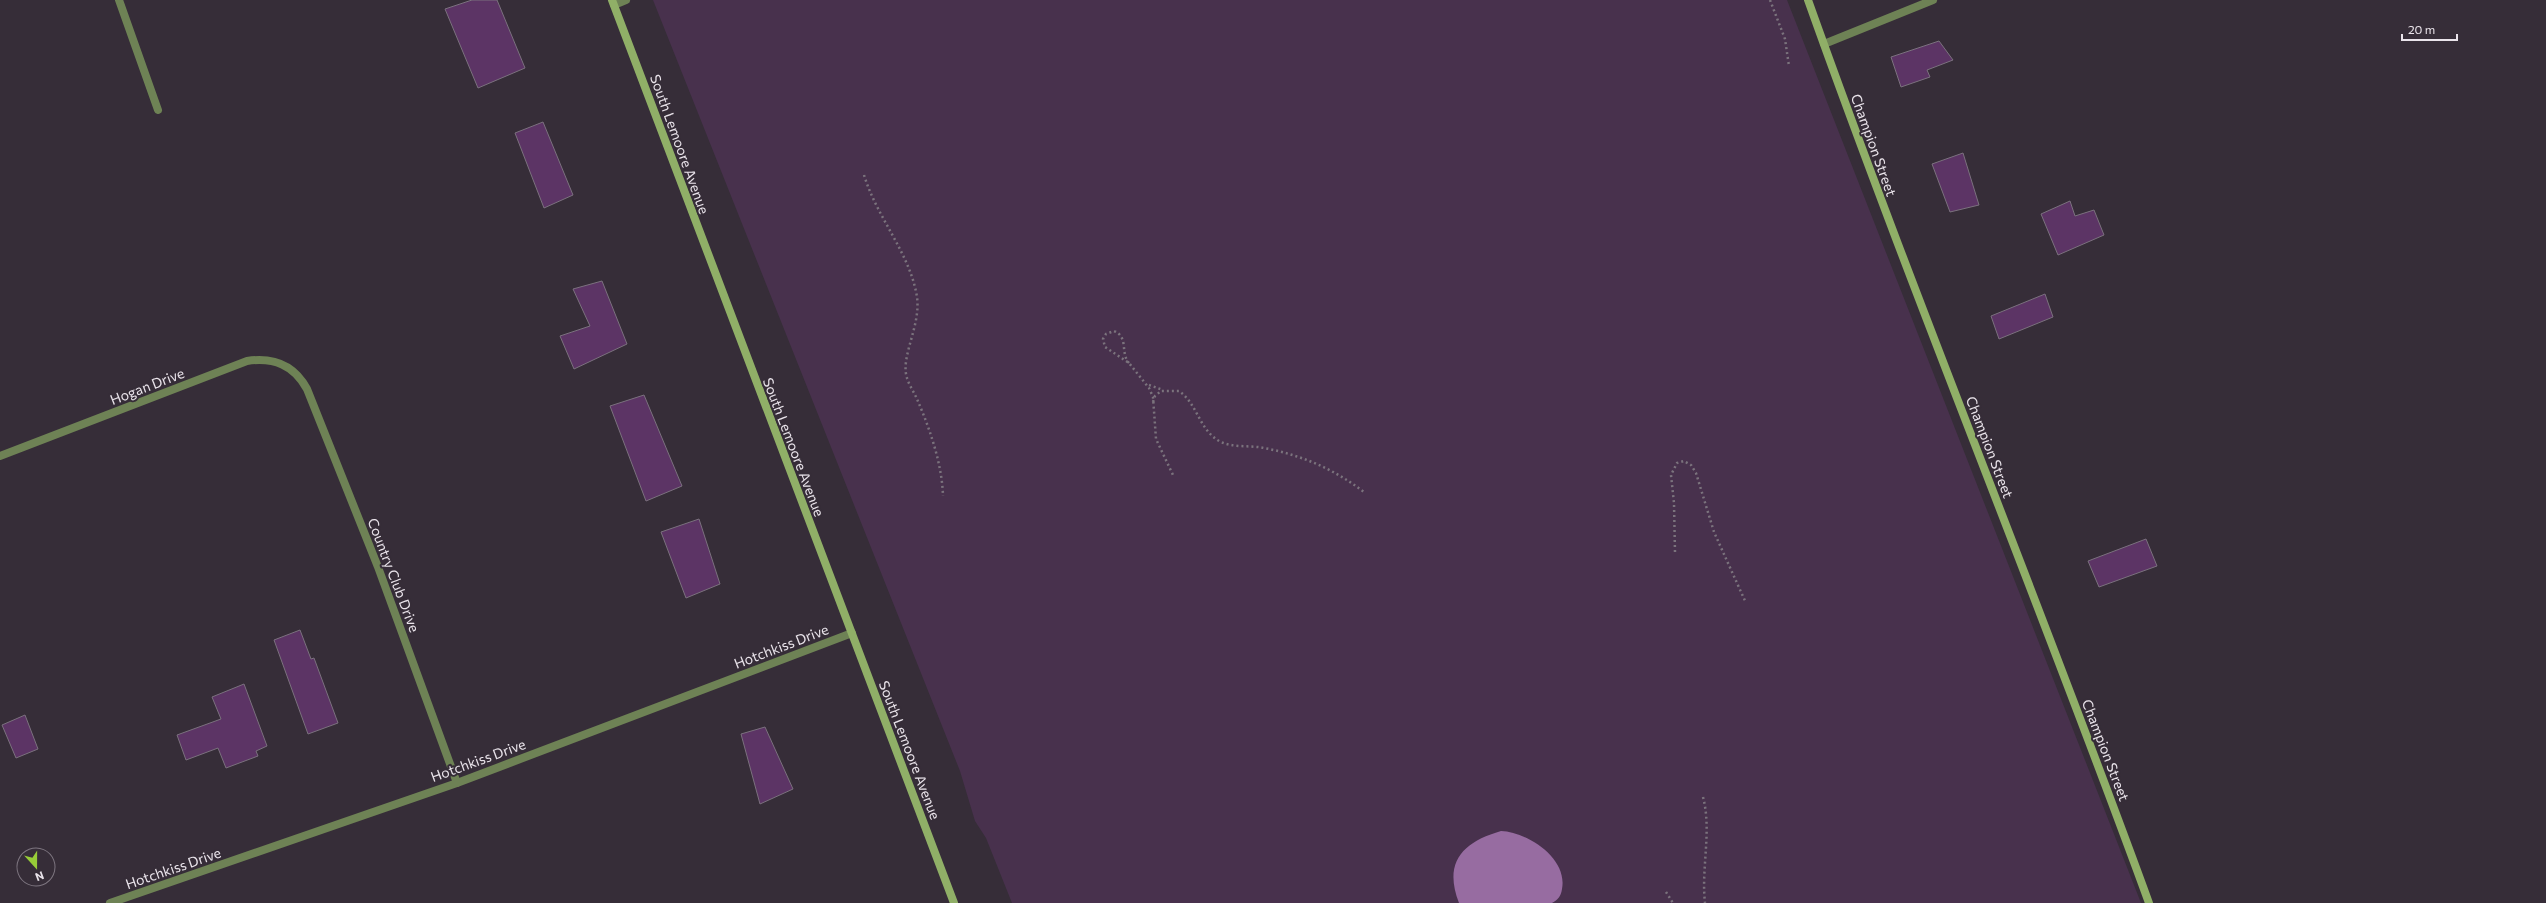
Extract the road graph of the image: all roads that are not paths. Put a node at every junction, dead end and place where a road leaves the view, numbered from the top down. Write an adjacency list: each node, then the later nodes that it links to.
1 (119, 0): 7 (street)
2 (626, 0): 5 (street)
3 (1808, 0): 6 (street, Champion Street)
4 (1933, 0): 6 (street)
5 (613, 3): 10 (street, South Lemoore Avenue)
6 (1824, 44): 14 (street, Champion Street)
7 (158, 110)
8 (301, 378): 9 (street, Hogan Drive); 11 (street, Country Club Drive)
9 (0, 456)
10 (852, 633): 11 (street, Hotchkiss Drive); 13 (street, South Lemoore Avenue)
11 (457, 783): 12 (street, Hotchkiss Drive)
12 (110, 903)
13 (954, 903)
14 (2149, 903)

